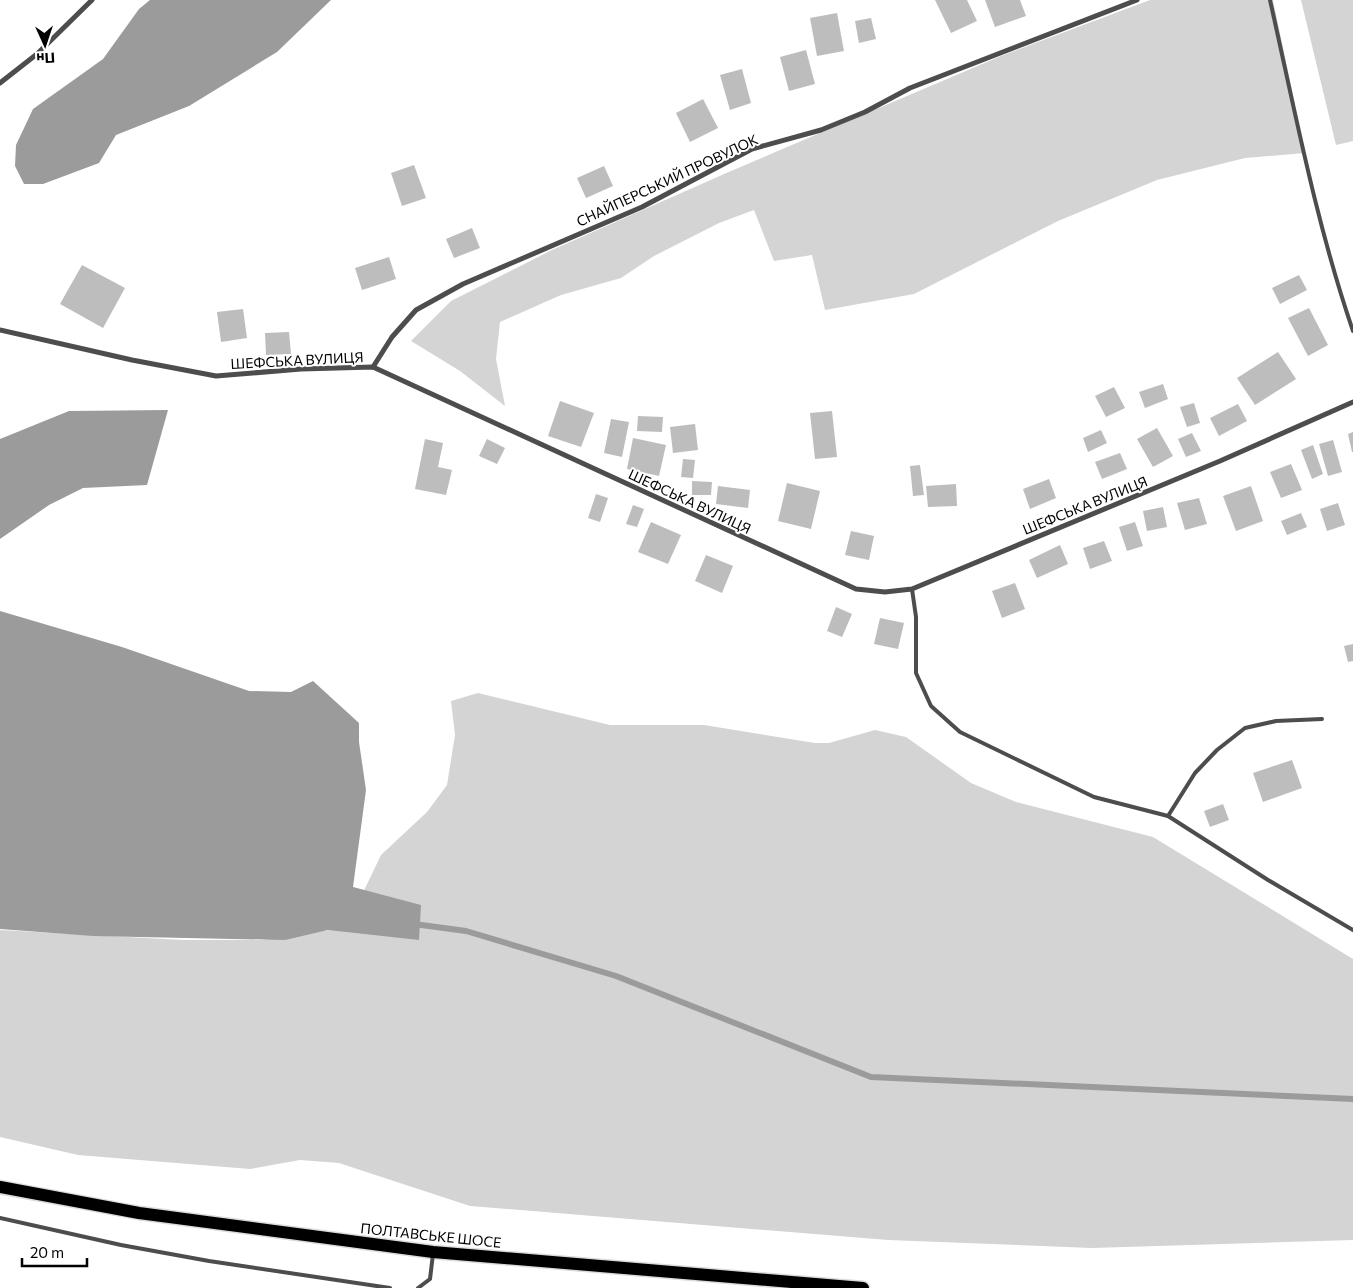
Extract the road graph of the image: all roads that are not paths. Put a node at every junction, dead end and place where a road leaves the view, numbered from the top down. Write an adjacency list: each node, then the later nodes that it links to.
1 (92, 0): 4 (street)
2 (1137, 0): 7 (street, СНАЙПЕРСЬКИЙ ПРОВУЛОК)
3 (1270, 0): 6 (lane)
4 (0, 84)
5 (0, 330): 7 (street, ШЕФСЬКА ВУЛИЦЯ)
6 (1353, 331)
7 (373, 367): 9 (street, ШЕФСЬКА ВУЛИЦЯ)
8 (1353, 402): 9 (street, ШЕФСЬКА ВУЛИЦЯ)
9 (912, 589): 11 (lane)
10 (1322, 719): 11 (lane)
11 (1168, 816): 12 (lane)
12 (1353, 930)
13 (0, 1187): 15 (main road, ПОЛТАВСЬКЕ ШОСЕ)
14 (0, 1218): 16 (lane)
15 (433, 1252): 17 (lane); 18 (main road, ПОЛТАВСЬКЕ ШОСЕ)
16 (390, 1288)
17 (418, 1288)
18 (863, 1288)

